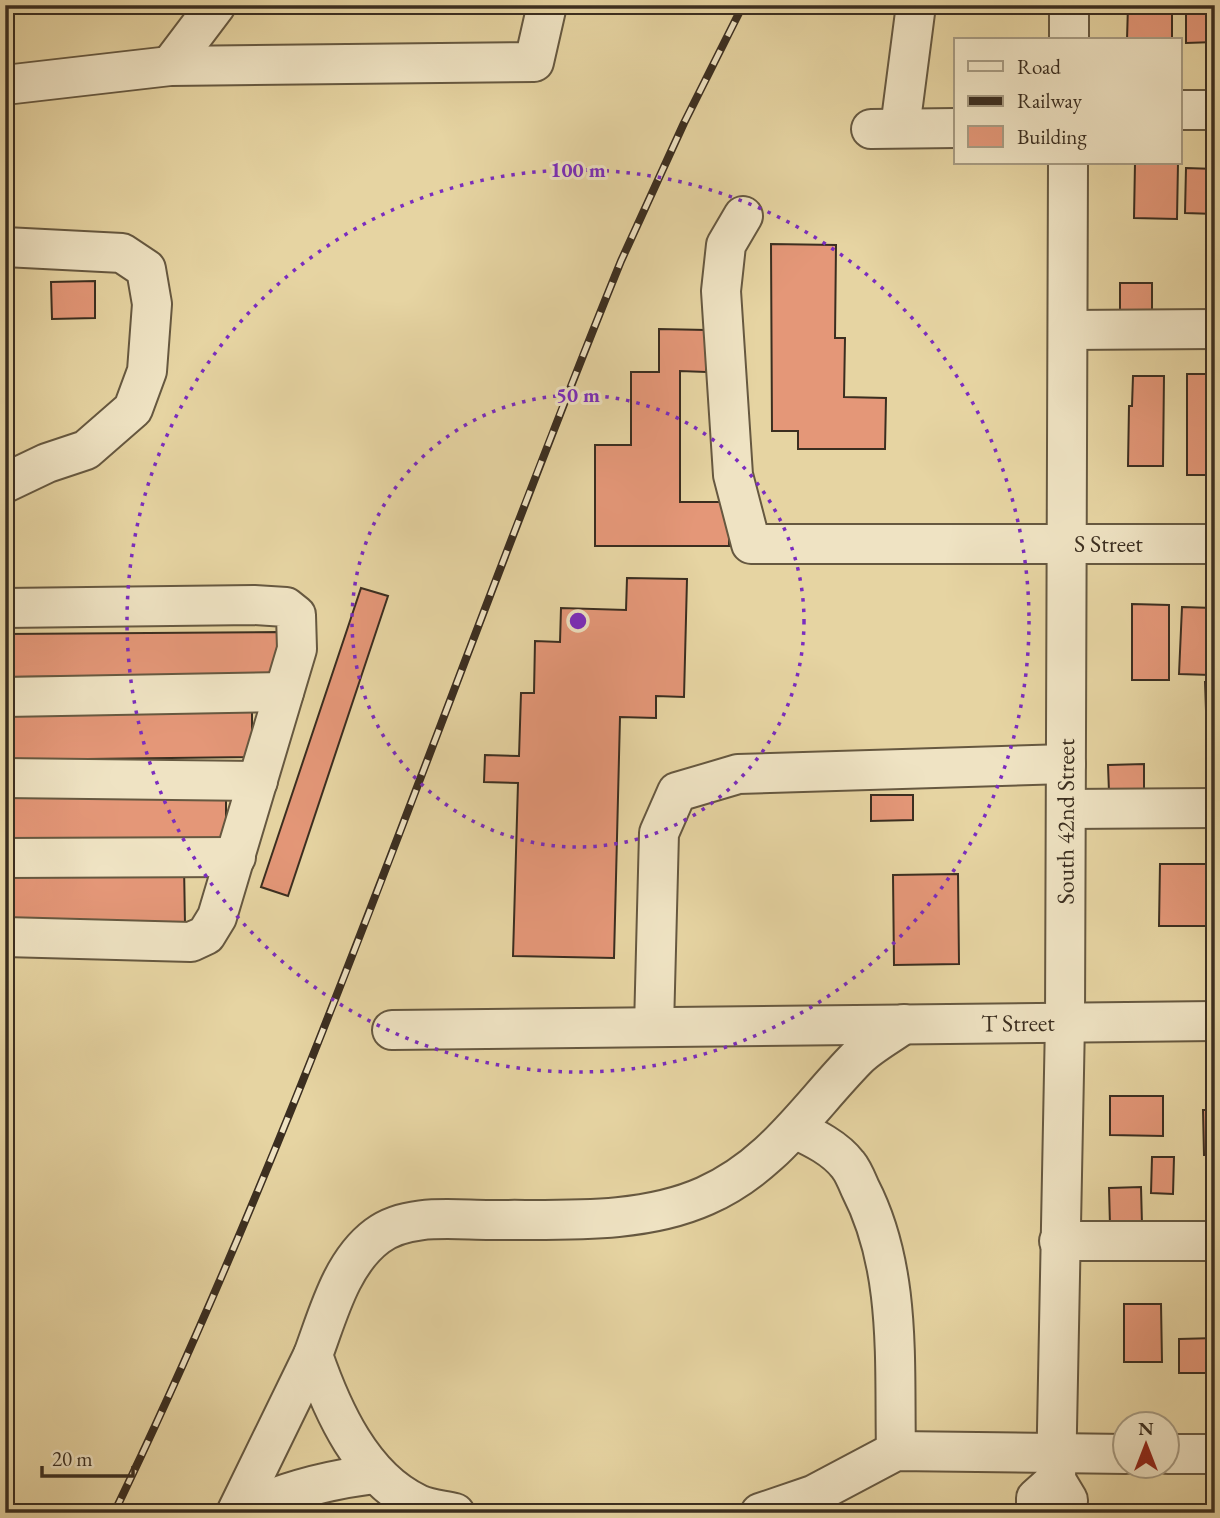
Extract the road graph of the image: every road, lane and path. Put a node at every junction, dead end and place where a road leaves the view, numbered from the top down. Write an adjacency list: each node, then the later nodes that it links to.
1 (216, 5): 6 (street)
2 (547, 5): 6 (street)
3 (916, 5): 10 (street)
4 (1069, 5): 5 (street)
5 (1069, 38)
6 (170, 66): 7 (street)
7 (5, 85)
8 (1182, 110): 9 (street)
9 (1215, 110)
10 (954, 128)
11 (1068, 164): 15 (street, South 42nd Street)
12 (743, 216): 17 (street, S Street)
13 (5, 247): 16 (street)
14 (1215, 329): 15 (street)
15 (1068, 330): 17 (street, South 42nd Street)
16 (5, 483)
17 (1067, 543): 18 (street, S Street); 22 (street, South 42nd Street)
18 (1215, 544)
19 (5, 608): 20 (street)
20 (284, 692): 21 (street); 24 (street)
21 (5, 697)
22 (1066, 764): 26 (street, South 42nd Street); 33 (street)
23 (5, 778): 24 (street)
24 (258, 781): 27 (street)
25 (1215, 808): 26 (street)
26 (1066, 809): 31 (street, South 42nd Street)
27 (236, 857): 28 (street); 29 (street)
28 (5, 858)
29 (5, 937)
30 (1215, 1021): 31 (street, T Street)
31 (1065, 1022): 32 (street, T Street); 36 (street, South 42nd Street)
32 (904, 1024): 33 (street, T Street); 35 (street)
33 (654, 1027): 34 (street, T Street)
34 (392, 1030)
35 (795, 1129): 38 (street); 39 (street)
36 (1059, 1241): 37 (street); 44 (street, South 42nd Street)
37 (1215, 1241)
38 (313, 1355): 43 (street); 45 (street)
39 (896, 1451): 44 (street); 47 (street)
40 (1182, 1454): 41 (street)
41 (1215, 1454)
42 (1112, 1460): 44 (street)
43 (375, 1474): 45 (street); 46 (street)
44 (1060, 1483): 48 (street)
45 (237, 1513)
46 (455, 1513)
47 (760, 1513)
48 (1036, 1513)

